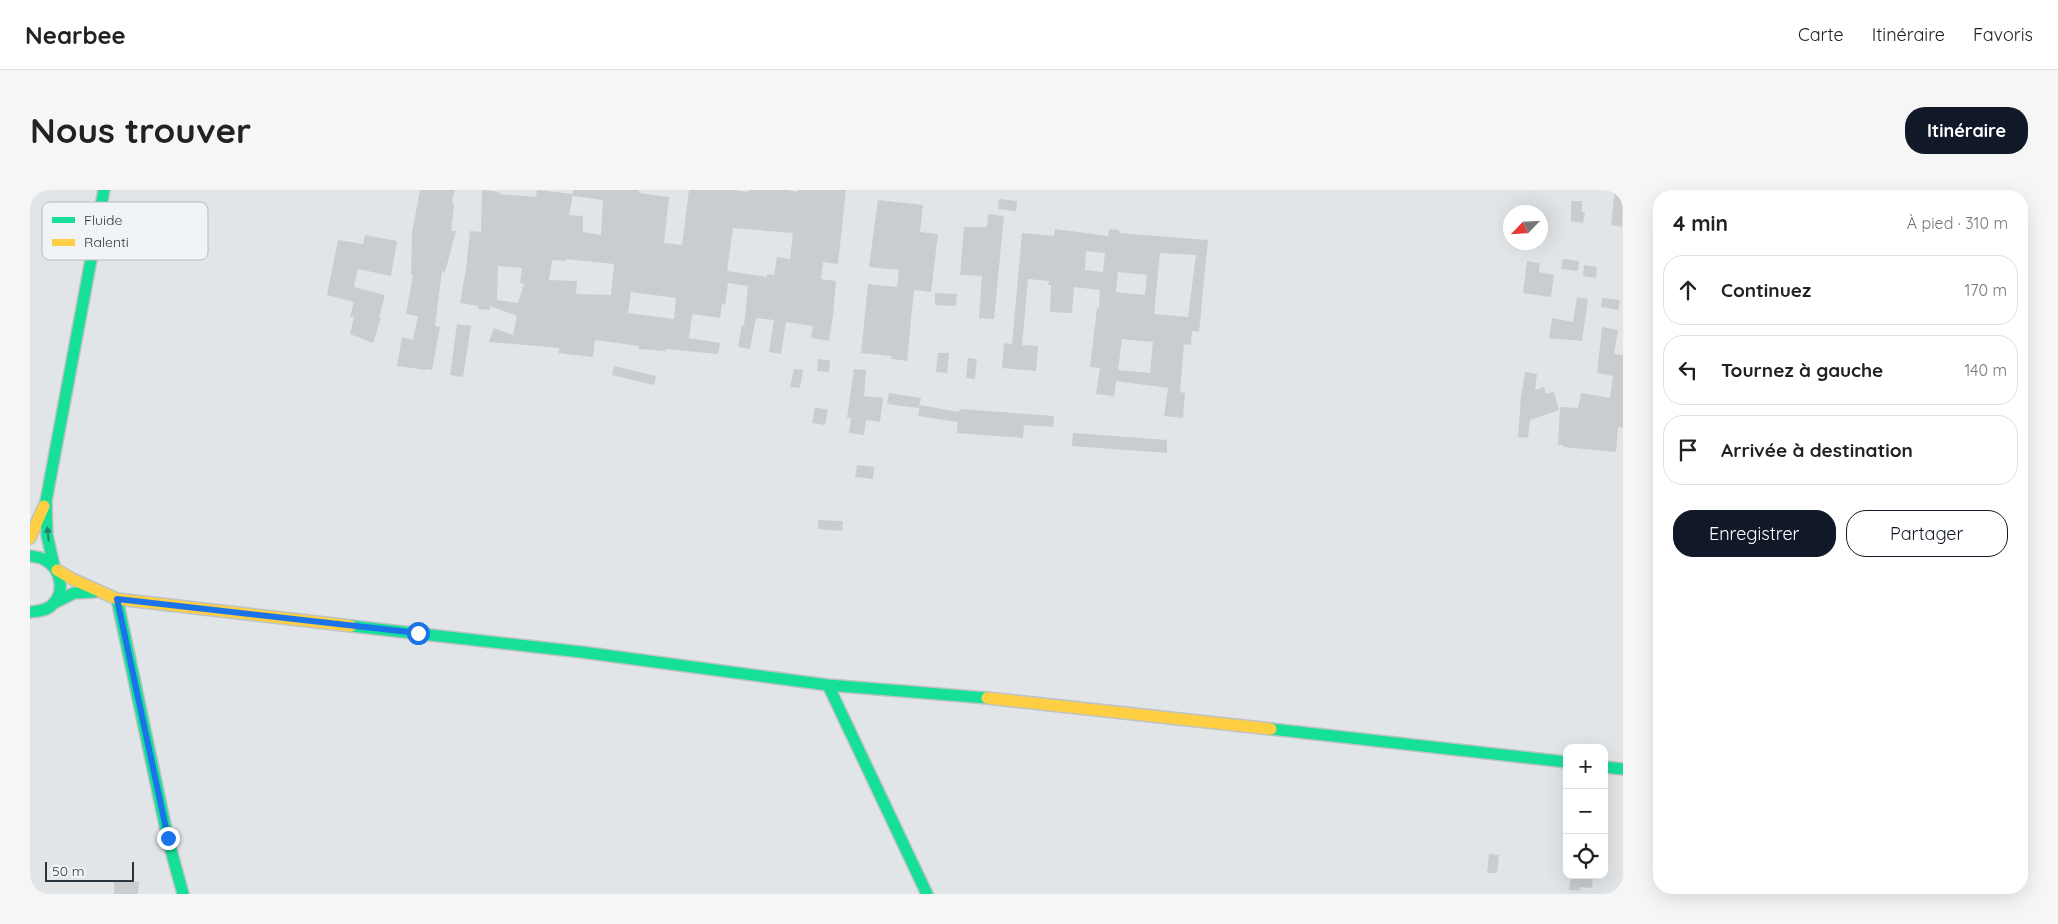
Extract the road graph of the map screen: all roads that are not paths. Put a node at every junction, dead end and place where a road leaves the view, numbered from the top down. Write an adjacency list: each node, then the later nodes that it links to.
1 (91, 260): 2 (main road)
2 (46, 501): 3 (main road); 5 (main road, one-way to 2)
3 (30, 538)
4 (30, 556): 5 (main road)
5 (56, 568): 6 (main road); 8 (main road)
6 (104, 592): 7 (main road); 8 (main road)
7 (117, 599): 12 (main road); 16 (main road)
8 (54, 603): 9 (main road)
9 (42, 611): 10 (main road); 11 (main road)
10 (30, 612)
11 (30, 622)
12 (828, 685): 13 (main road); 17 (main road)
13 (1563, 762)
14 (1608, 767): 15 (main road)
15 (1623, 769)
16 (183, 894)
17 (927, 894)

